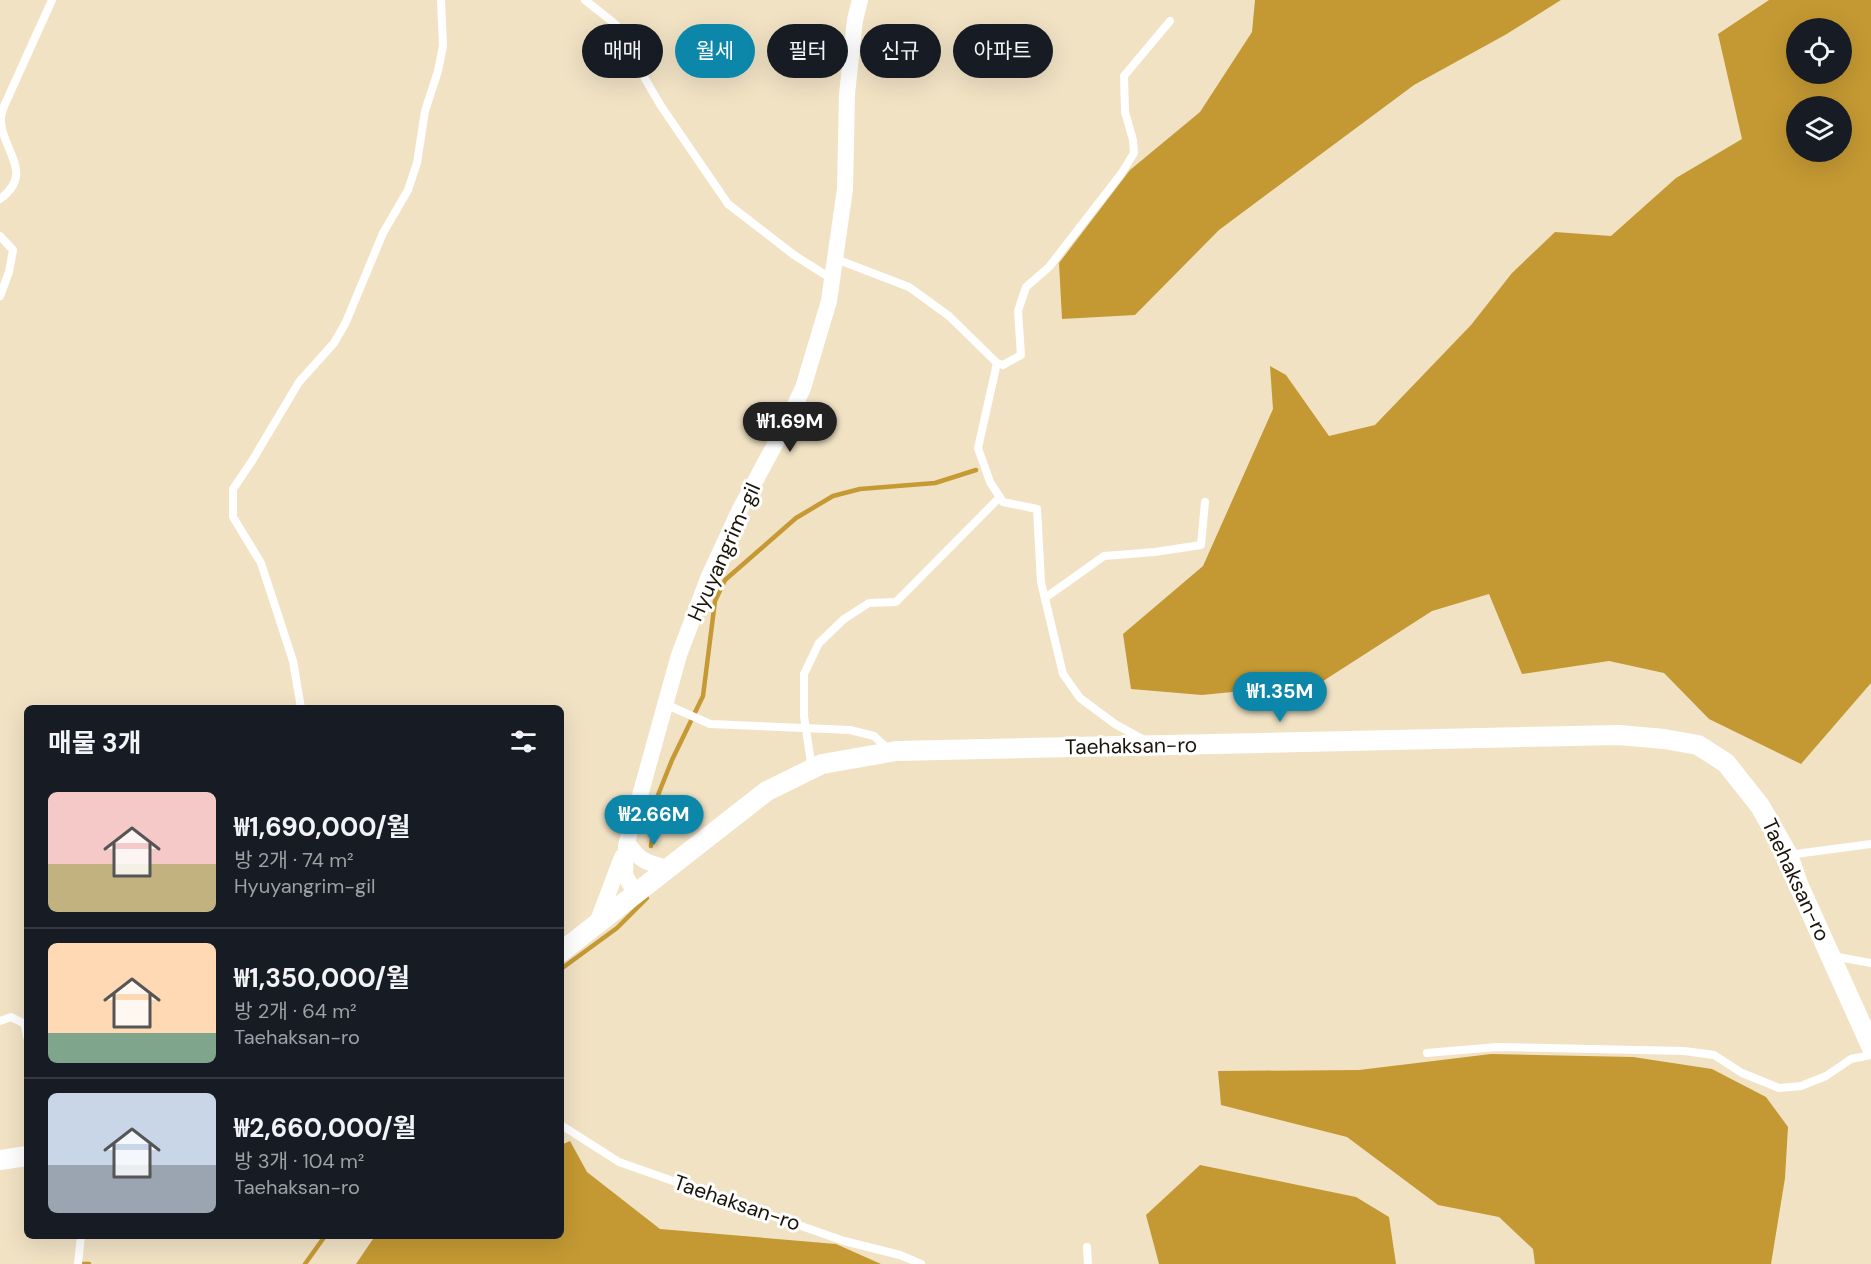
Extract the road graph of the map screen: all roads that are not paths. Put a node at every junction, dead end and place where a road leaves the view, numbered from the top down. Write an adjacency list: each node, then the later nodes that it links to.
1 (52, 0): 6 (lane)
2 (441, 0): 16 (lane)
3 (585, 0): 9 (lane)
4 (860, 0): 8 (street, Hyuyangrim-gil)
5 (1170, 21): 11 (lane)
6 (0, 199)
7 (0, 236): 10 (lane)
8 (836, 260): 9 (street, Hyuyangrim-gil); 11 (lane)
9 (832, 279): 15 (street, Hyuyangrim-gil)
10 (0, 296)
11 (997, 363): 12 (lane)
12 (1000, 497): 14 (lane); 17 (lane)
13 (1205, 502): 14 (lane)
14 (1045, 598): 18 (lane)
15 (665, 704): 17 (lane); 21 (street, Hyuyangrim-gil)
16 (300, 705)
17 (806, 727): 19 (lane); 20 (lane)
18 (1154, 745): 19 (street, Taehaksan-ro); 23 (street, Taehaksan-ro)
19 (891, 752): 20 (street, Taehaksan-ro)
20 (812, 769): 24 (street, Taehaksan-ro)
21 (627, 842): 24 (street); 25 (street, Hyuyangrim-gil); 26 (street)
22 (1871, 844): 23 (lane)
23 (1788, 855): 28 (street, Taehaksan-ro)
24 (668, 868): 25 (street, Taehaksan-ro)
25 (635, 893): 26 (street, Taehaksan-ro)
26 (597, 923): 27 (street, Taehaksan-ro)
27 (564, 950)
28 (1832, 956): 29 (lane); 32 (street, Taehaksan-ro)
29 (1871, 963)
30 (0, 1021): 31 (lane)
31 (24, 1023)
32 (1871, 1046)
33 (1427, 1053): 34 (lane)
34 (1871, 1055)
35 (564, 1127): 41 (lane, Taehaksan-ro)
36 (24, 1156): 37 (street)
37 (0, 1160)
38 (81, 1239): 40 (lane)
39 (1087, 1247): 42 (lane)
40 (78, 1262)
41 (921, 1264)
42 (1088, 1264)

